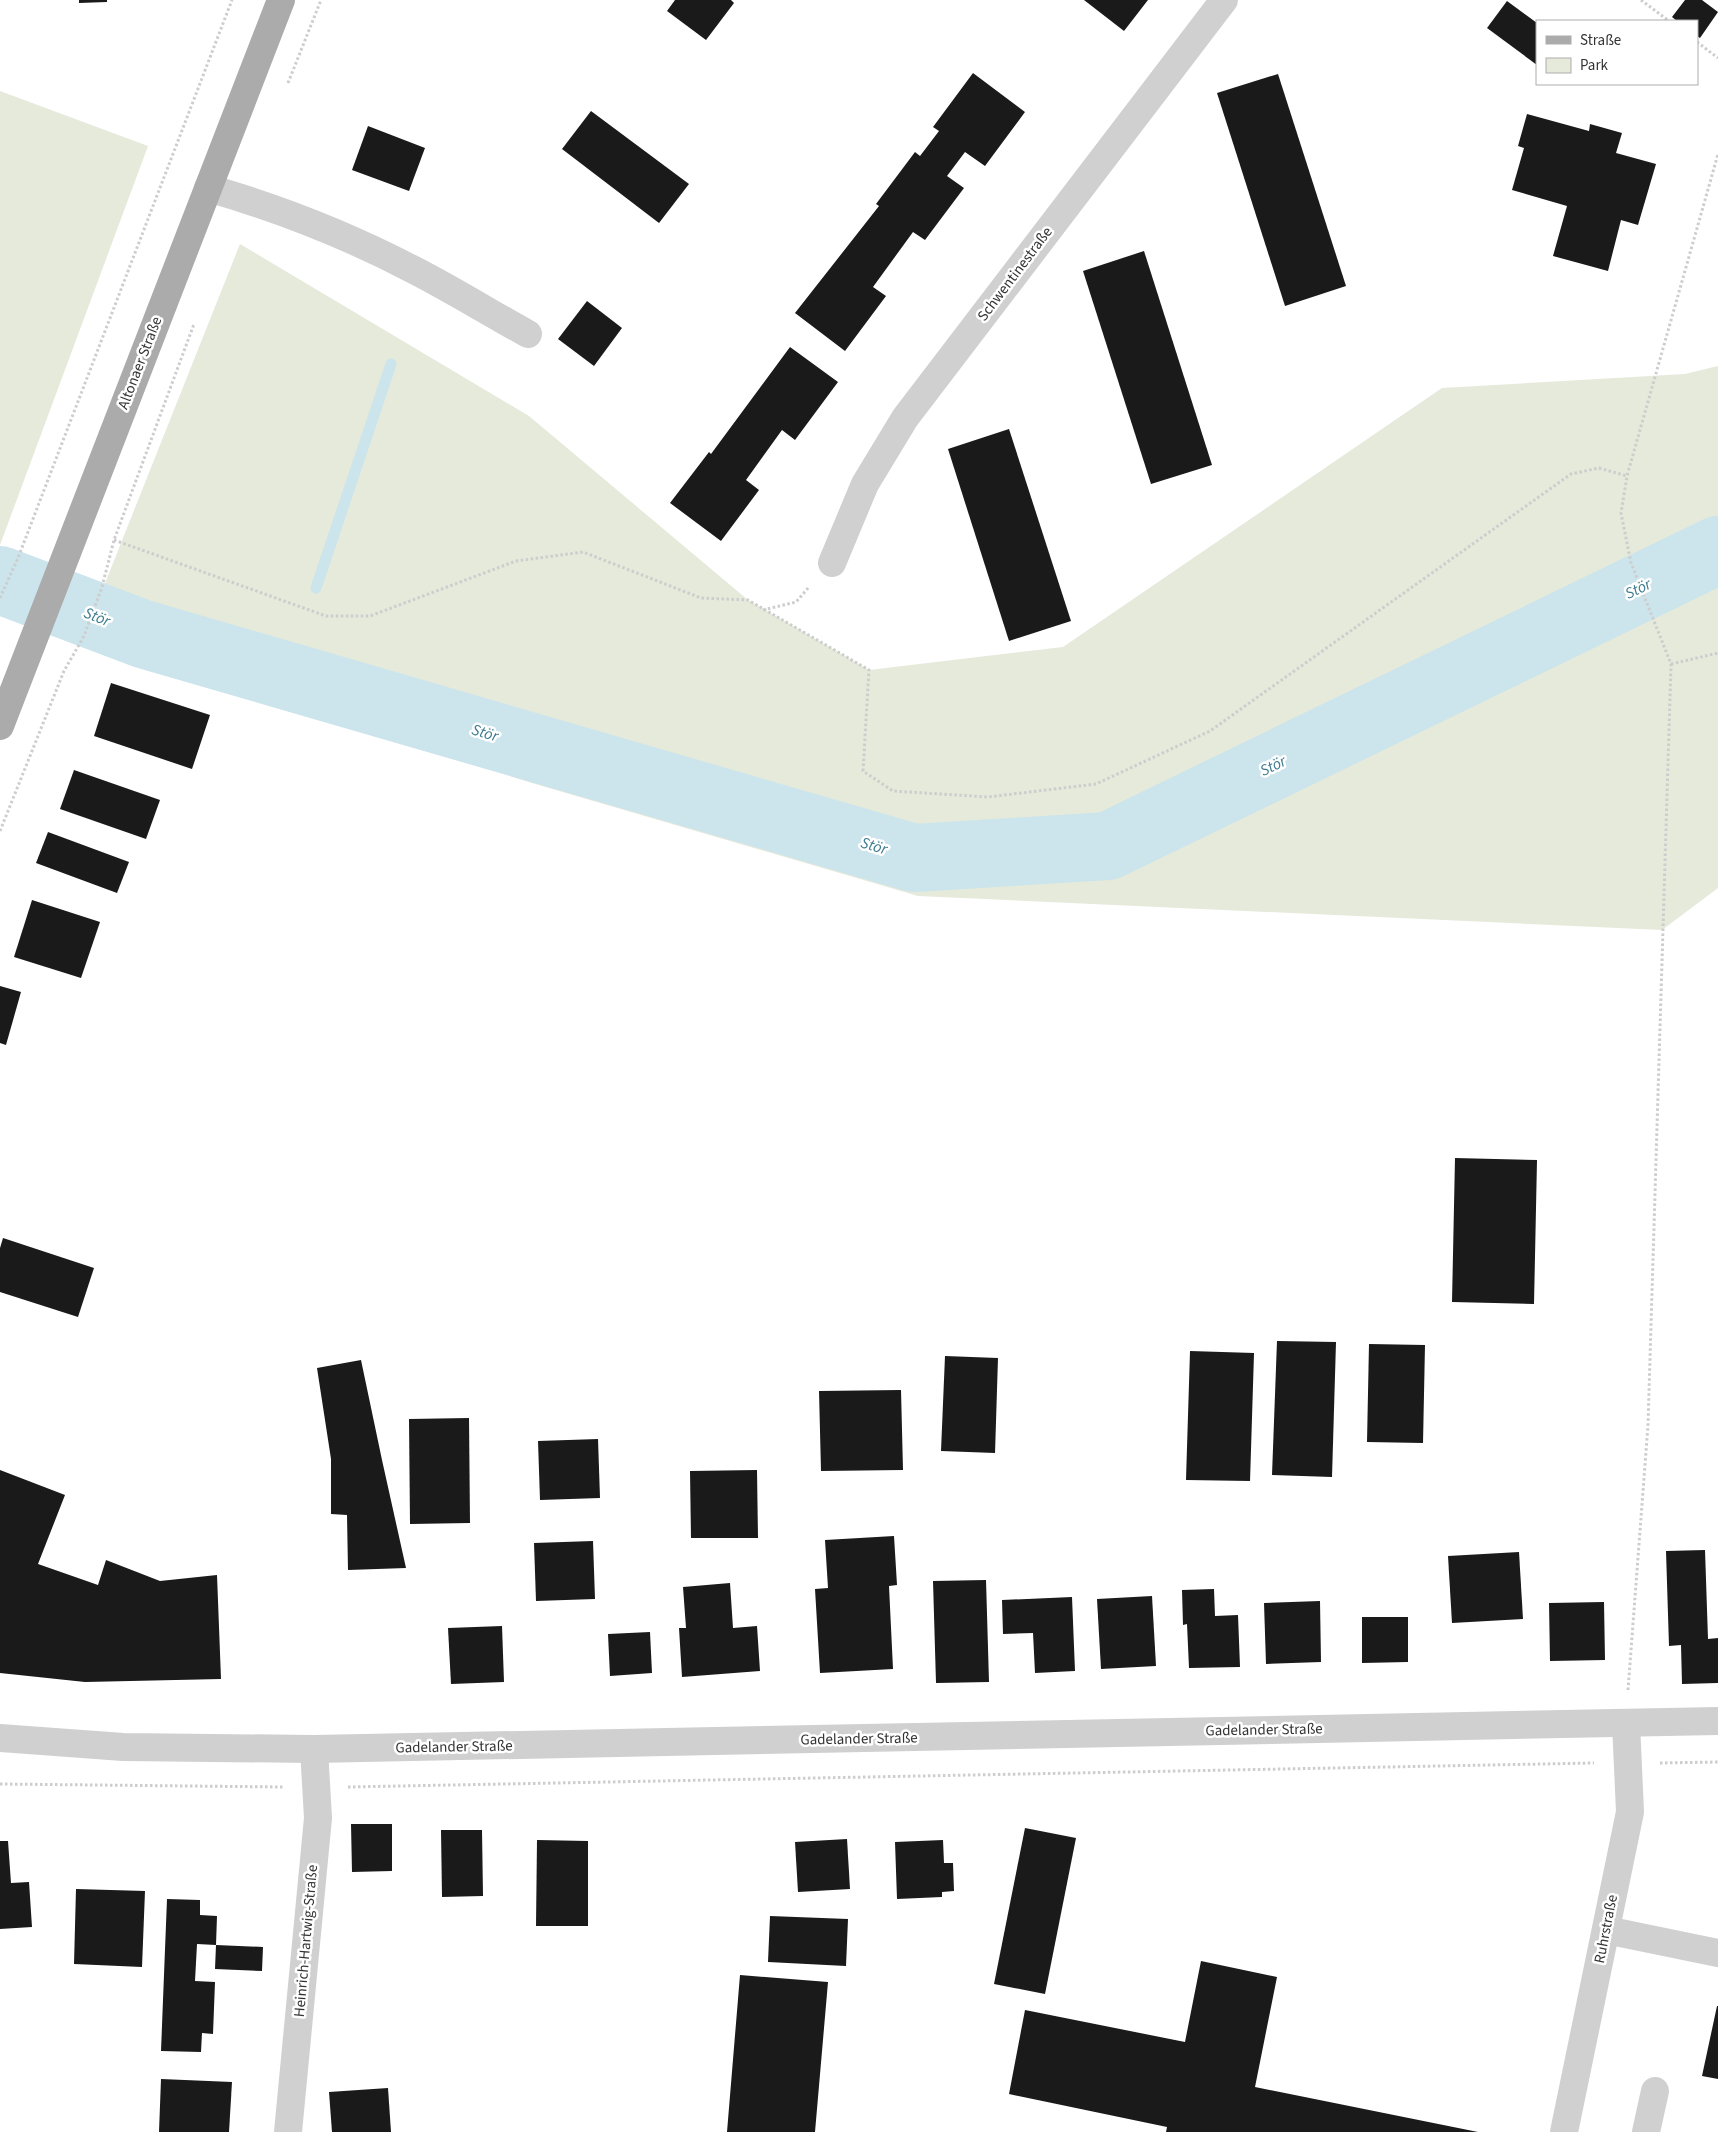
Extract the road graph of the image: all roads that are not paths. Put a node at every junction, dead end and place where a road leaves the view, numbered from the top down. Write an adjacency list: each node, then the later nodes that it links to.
1 (281, 0): 3 (main road, Altonaer Straße)
2 (1224, 0): 5 (street, Schwentinestraße)
3 (208, 188): 4 (street); 6 (main road, Altonaer Straße)
4 (528, 334)
5 (832, 563)
6 (0, 726)
7 (1718, 1721): 8 (street, Gadelander Straße)
8 (1626, 1723): 10 (street, Gadelander Straße); 11 (street, Ruhrstraße)
9 (0, 1738): 10 (street, Gadelander Straße)
10 (314, 1749): 14 (street, Heinrich-Hartwig-Straße)
11 (1606, 1930): 12 (street); 15 (street, Ruhrstraße)
12 (1718, 1953)
13 (1655, 2091): 16 (street)
14 (288, 2132)
15 (1564, 2132)
16 (1646, 2132)

